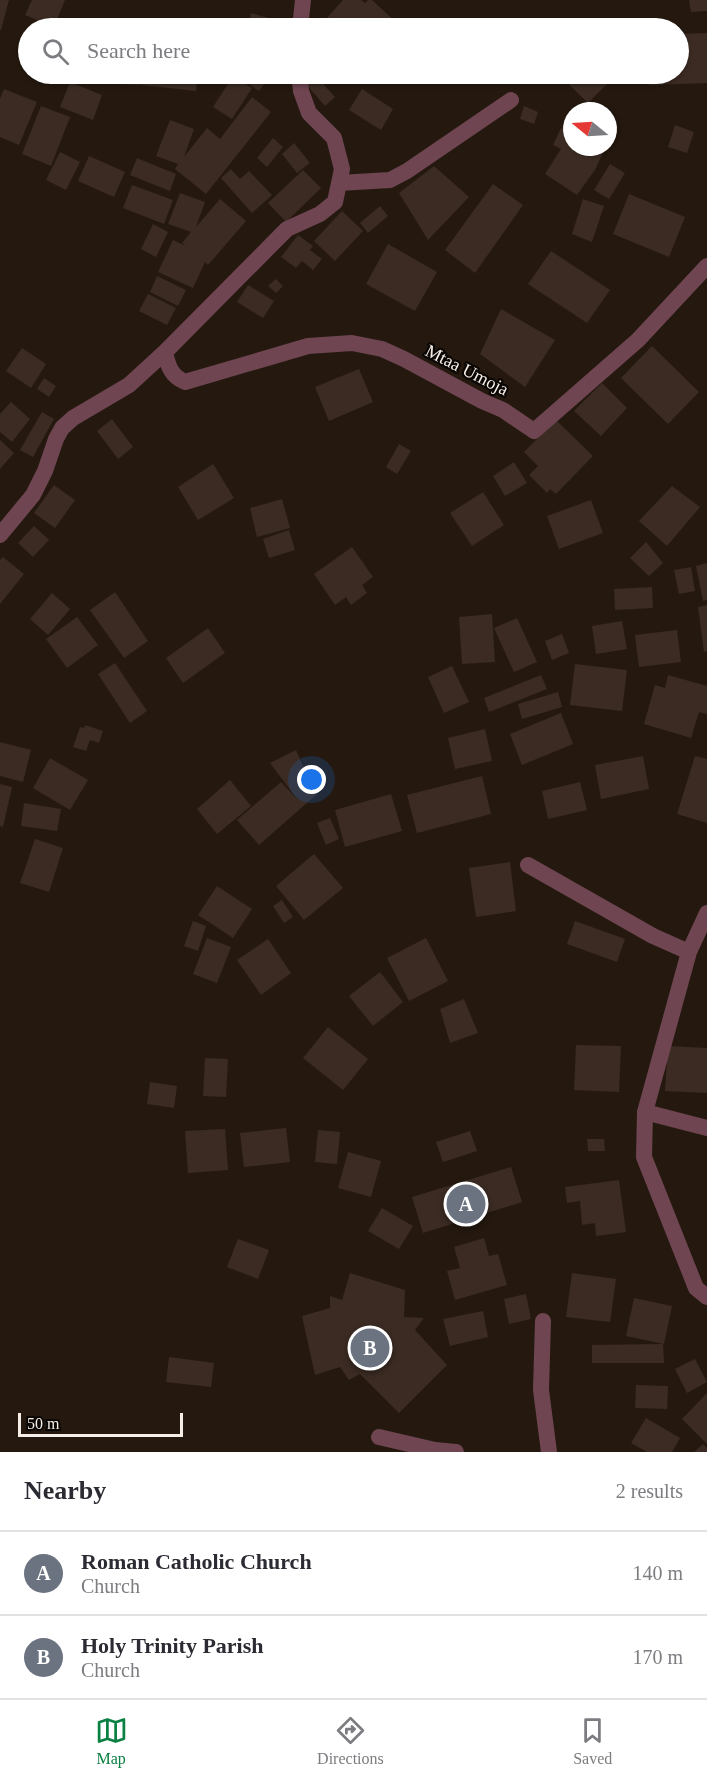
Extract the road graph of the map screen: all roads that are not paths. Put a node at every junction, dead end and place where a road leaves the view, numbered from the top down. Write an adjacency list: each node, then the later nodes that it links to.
1 (303, 0): 2 (street)
2 (301, 18)
3 (300, 84): 5 (street)
4 (511, 100): 5 (street)
5 (339, 183): 7 (street)
6 (707, 266): 7 (street, Mtaa Umoja)
7 (165, 352): 8 (street)
8 (0, 535)
9 (528, 865): 11 (street)
10 (707, 913): 11 (street)
11 (689, 952): 12 (street)
12 (645, 1112): 13 (street); 14 (street)
13 (707, 1128)
14 (707, 1297)
15 (543, 1321): 18 (street)
16 (379, 1437): 17 (street)
17 (456, 1452)
18 (549, 1452)

